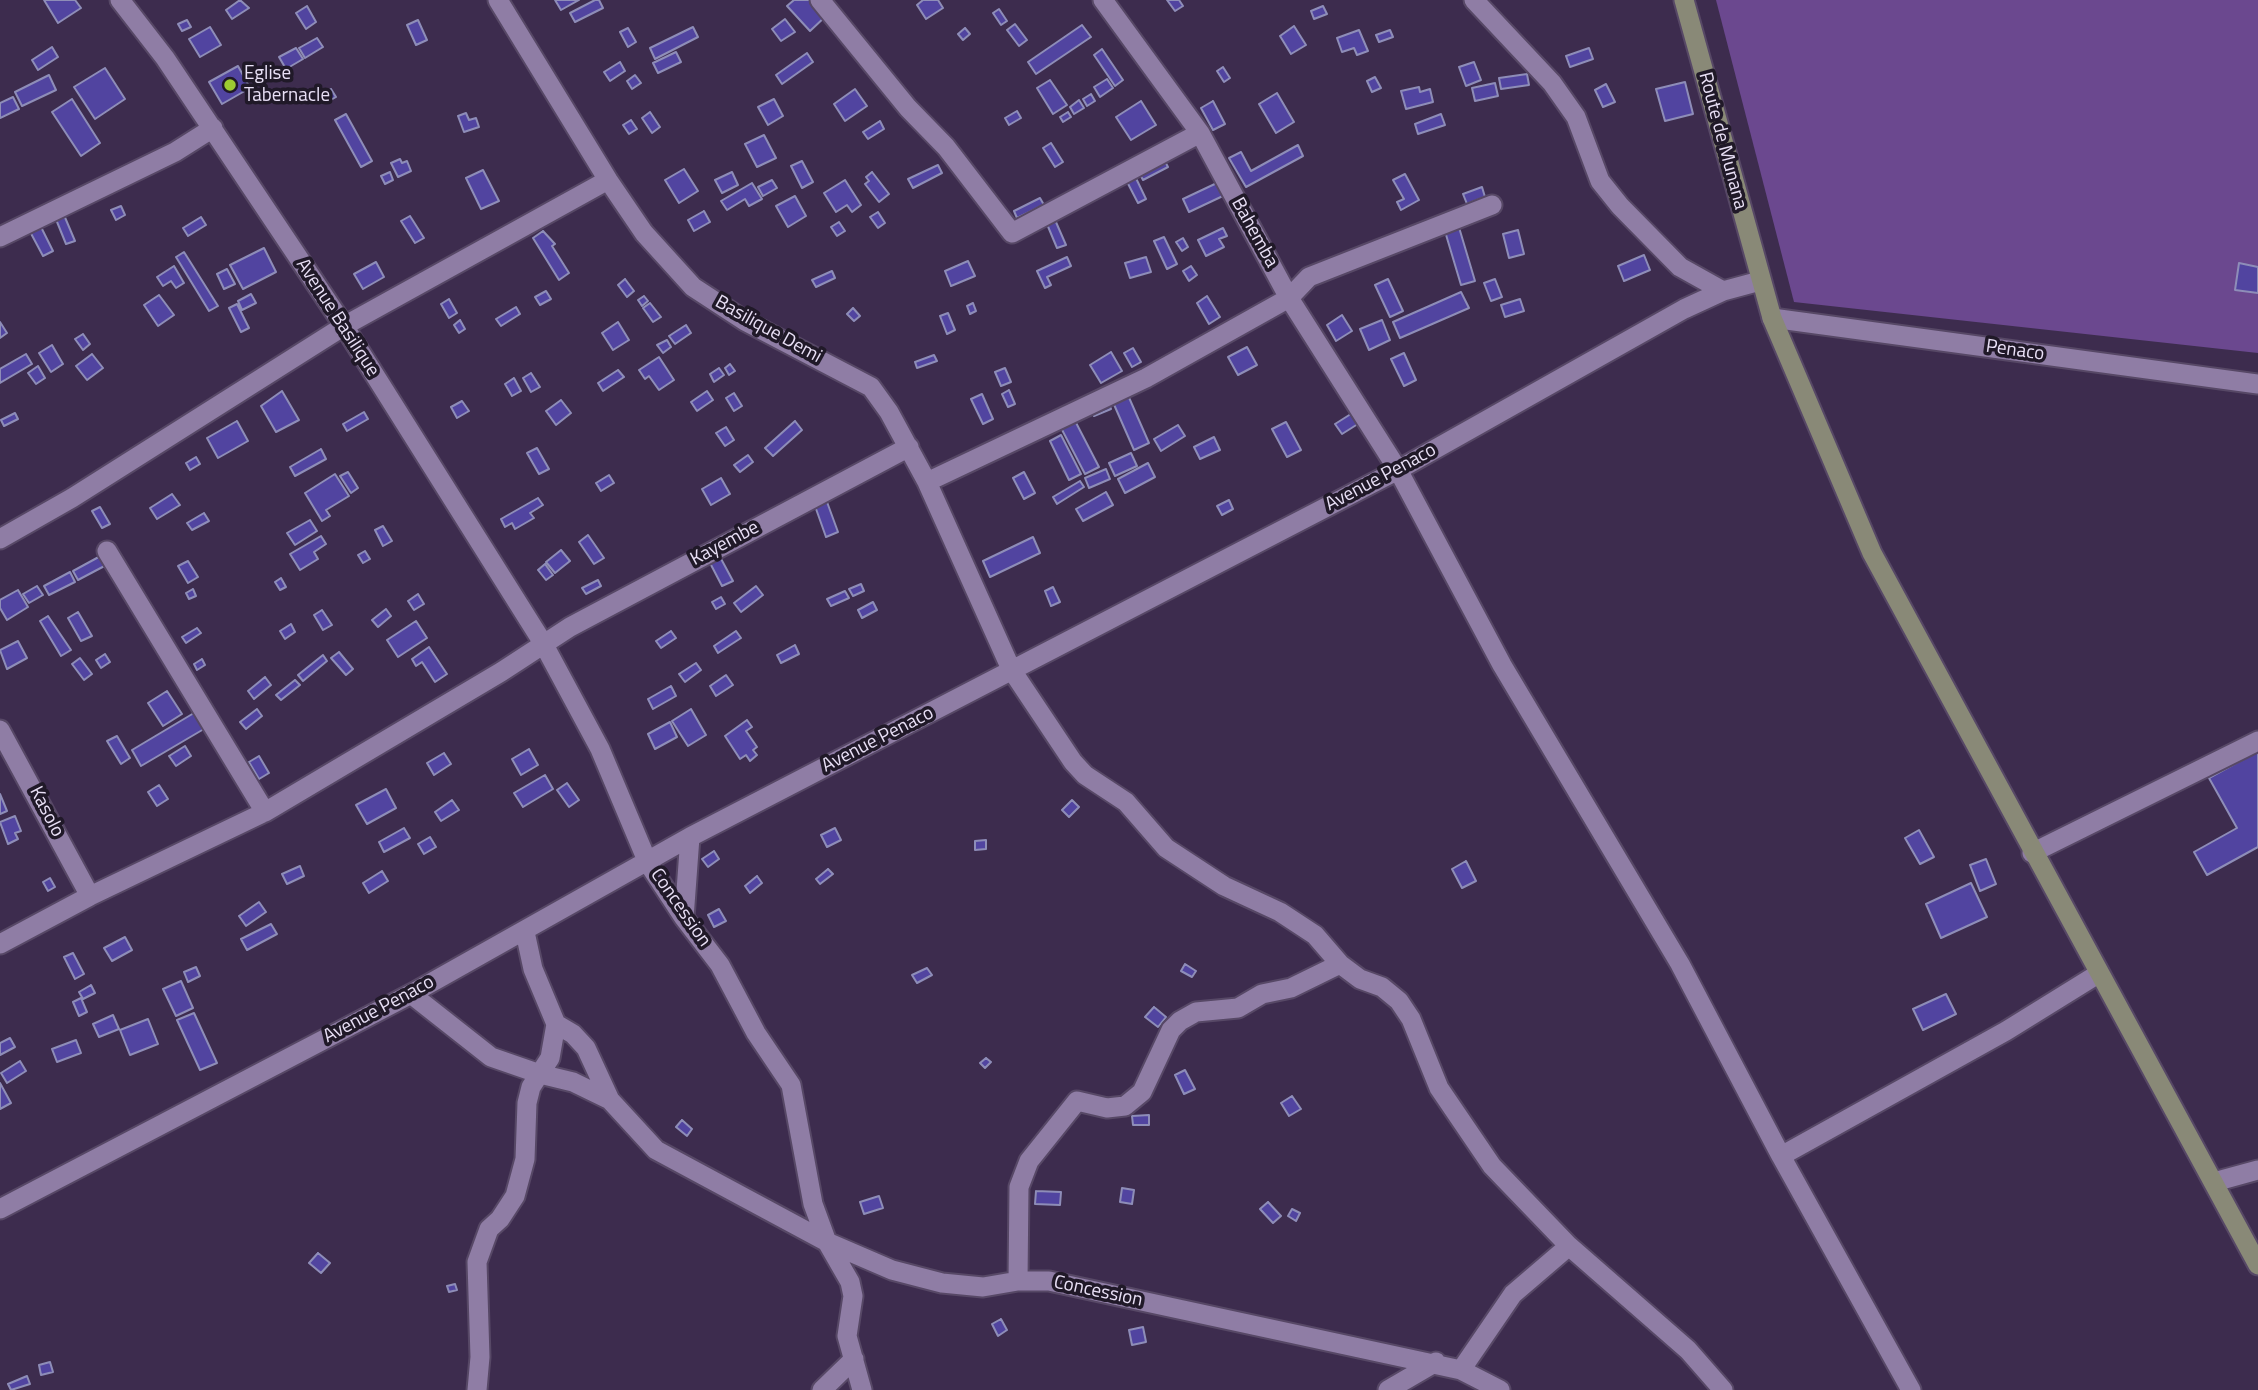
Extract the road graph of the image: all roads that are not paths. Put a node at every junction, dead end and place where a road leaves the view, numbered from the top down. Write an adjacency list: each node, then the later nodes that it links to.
1 (120, 0): 7 (street, Avenue Basilique)
2 (498, 0): 9 (street, Basilique Demi)
3 (820, 0): 8 (street)
4 (1474, 0): 13 (street)
5 (1684, 0): 12 (main road, Route de Munana)
6 (1108, 1): 8 (street, Bahemba)
7 (213, 128): 11 (street); 16 (street, Avenue Basilique)
8 (1200, 134): 14 (street, Bahemba)
9 (608, 180): 16 (street); 18 (street, Basilique Demi)
10 (1492, 205): 14 (street)
11 (0, 237)
12 (1760, 281): 13 (street, Avenue Penaco); 15 (main road, Route de Munana)
13 (1723, 291): 19 (street, Avenue Penaco)
14 (1289, 298): 19 (street, Bahemba); 20 (street)
15 (1772, 318): 17 (street, Penaco); 29 (main road, Route de Munana)
16 (344, 326): 21 (street); 23 (street, Avenue Basilique)
17 (2258, 384)
18 (909, 447): 20 (street, Basilique Demi); 23 (street, Kayembe)
19 (1398, 470): 24 (street, Avenue Penaco); 41 (street, Bahemba)
20 (927, 482): 24 (street, Basilique Demi)
21 (0, 539)
22 (107, 551): 27 (street)
23 (543, 643): 27 (street, Kayembe); 30 (street, Avenue Basilique)
24 (1011, 669): 28 (street, Avenue Penaco); 35 (street, Basilique Demi)
25 (0, 730): 31 (street, Kasolo)
26 (2258, 741): 29 (street)
27 (265, 812): 31 (street, Kayembe)
28 (690, 837): 30 (street, Avenue Penaco); 32 (street)
29 (2032, 853): 36 (main road, Route de Munana)
30 (648, 863): 32 (street, Concession); 33 (street, Avenue Penaco)
31 (90, 896): 34 (street, Kayembe)
32 (684, 918): 45 (street, Concession)
33 (525, 932): 37 (street, Avenue Penaco); 38 (street)
34 (0, 944)
35 (1340, 964): 46 (street, Basilique Demi); 48 (street)
36 (2098, 974): 41 (street); 43 (main road, Route de Munana)
37 (411, 994): 39 (street); 44 (street, Avenue Penaco)
38 (555, 1024): 39 (street); 40 (street)
39 (540, 1074): 40 (street); 52 (street)
40 (610, 1100): 45 (street)
41 (1781, 1156): 58 (street, Bahemba)
42 (2258, 1170): 43 (street)
43 (2214, 1182): 47 (main road, Route de Munana)
44 (0, 1209)
45 (827, 1242): 48 (street, Concession); 49 (street)
46 (1569, 1246): 51 (street); 57 (street, Basilique Demi)
47 (2258, 1265)
48 (1018, 1281): 50 (street, Concession)
49 (854, 1359): 53 (street); 54 (street)
50 (1436, 1362): 51 (street, Concession); 55 (street)
51 (1461, 1370): 56 (street, Concession)
52 (477, 1390)
53 (822, 1390)
54 (862, 1390)
55 (1388, 1390)
56 (1500, 1390)
57 (1723, 1390)
58 (1911, 1390)

